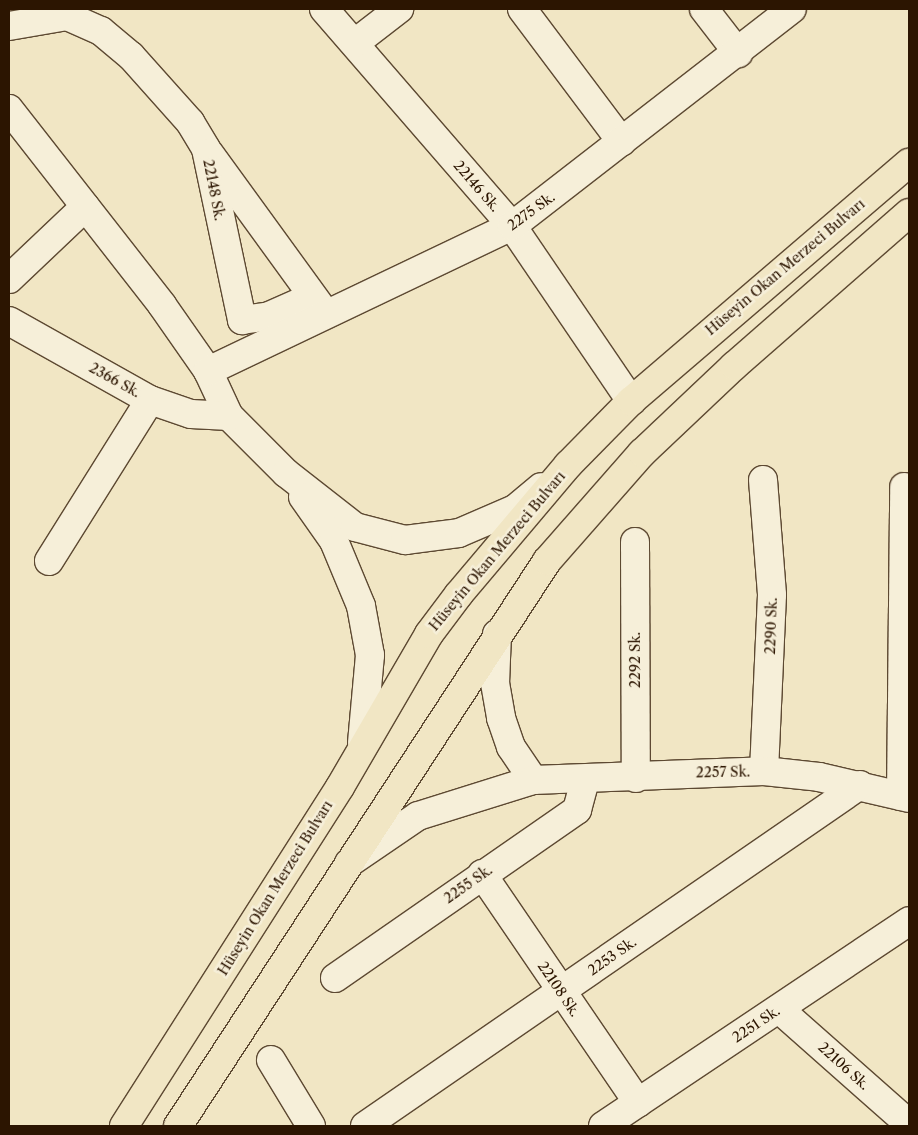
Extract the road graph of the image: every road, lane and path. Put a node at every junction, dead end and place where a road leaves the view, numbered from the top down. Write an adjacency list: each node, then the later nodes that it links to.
1 (324, 9): 8 (street, 22146 Sk.)
2 (399, 9): 8 (street)
3 (522, 9): 11 (street)
4 (704, 9): 9 (street)
5 (792, 9): 9 (street, 2275 Sk.)
6 (70, 12): 7 (street); 12 (street, 22148 Sk.)
7 (9, 26)
8 (355, 43): 16 (street, 22146 Sk.)
9 (738, 53): 11 (street, 2275 Sk.)
10 (9, 109): 14 (street)
11 (622, 142): 16 (street, 2275 Sk.)
12 (206, 149): 18 (street); 18 (street, 22148 Sk.)
13 (909, 163): 22 (main road, Hüseyin Okan Merzeci Bulvarı)
14 (85, 207): 17 (street); 20 (street)
15 (909, 213): 30 (main road)
16 (512, 226): 18 (street, 2275 Sk.); 22 (street, 22146 Sk.)
17 (9, 279)
18 (319, 306): 20 (street, 2275 Sk.)
19 (9, 321): 21 (street, 2366 Sk.)
20 (208, 371): 23 (street)
21 (150, 400): 23 (street, 2366 Sk.); 29 (street)
22 (631, 401): 24 (main road, Hüseyin Okan Merzeci Bulvarı)
23 (229, 416): 25 (street)
24 (568, 465): 25 (street); 31 (main road, Hüseyin Okan Merzeci Bulvarı)
25 (286, 473): 31 (street)
26 (763, 480): 32 (street, 2290 Sk.)
27 (904, 487): 37 (street)
28 (634, 542): 33 (street, 2292 Sk.)
29 (49, 562)
30 (497, 634): 34 (street); 38 (main road)
31 (362, 744): 47 (main road, Hüseyin Okan Merzeci Bulvarı)
32 (764, 772): 33 (street, 2257 Sk.); 36 (street, 2257 Sk.)
33 (636, 778): 35 (street, 2257 Sk.)
34 (533, 780): 35 (street, 2257 Sk.); 38 (street, 2257 Sk.)
35 (585, 780): 39 (street, 2255 Sk.)
36 (860, 785): 37 (street, 2257 Sk.); 42 (street, 2253 Sk.)
37 (905, 797)
38 (345, 865): 48 (main road)
39 (482, 874): 41 (street, 2255 Sk.); 42 (street, 22108 Sk.)
40 (909, 921): 43 (street, 2251 Sk.)
41 (335, 978)
42 (560, 992): 45 (street, 22108 Sk.); 50 (street, 2253 Sk.)
43 (779, 1009): 45 (street, 2251 Sk.); 46 (street, 22106 Sk.)
44 (271, 1060): 49 (street)
45 (638, 1103): 51 (street, 2251 Sk.)
46 (906, 1124)
47 (124, 1126)
48 (178, 1126)
49 (311, 1126)
50 (364, 1126)
51 (603, 1126)

